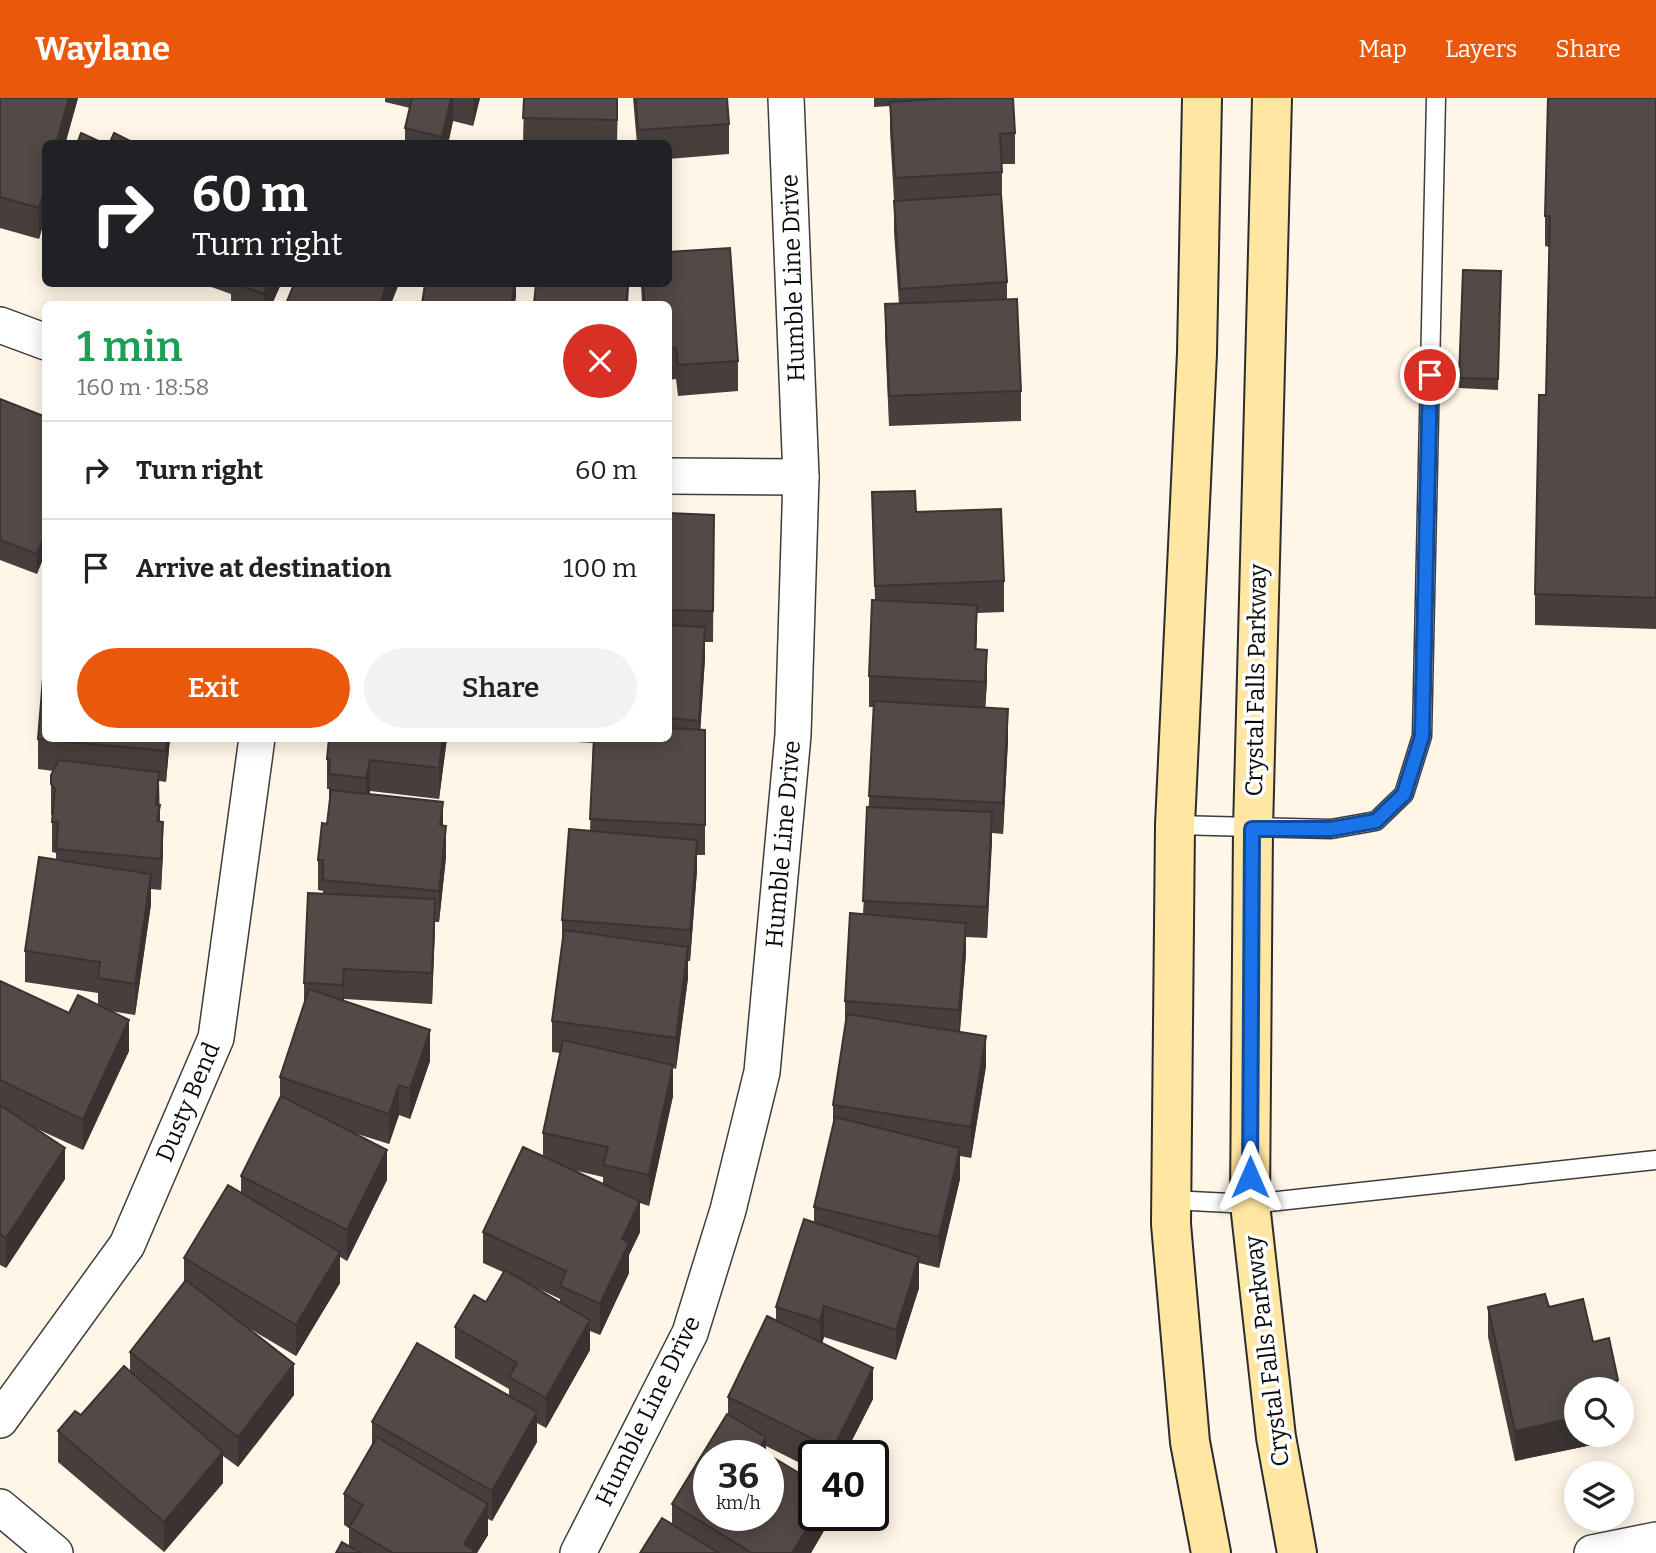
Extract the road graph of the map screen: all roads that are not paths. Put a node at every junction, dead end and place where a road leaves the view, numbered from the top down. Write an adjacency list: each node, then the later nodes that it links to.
1 (786, 98): 8 (street, Humble Line Drive)
2 (1202, 98): 10 (street)
3 (1272, 98): 11 (street, Crystal Falls Parkway)
4 (1436, 98): 11 (lane)
5 (0, 325): 6 (street)
6 (42, 341)
7 (672, 476): 8 (street)
8 (801, 477): 19 (street, Humble Line Drive)
9 (256, 742): 15 (street, Dusty Bend)
10 (1175, 825): 11 (lane); 13 (street)
11 (1252, 829): 14 (street, Crystal Falls Parkway)
12 (1656, 1160): 14 (lane)
13 (1171, 1200): 14 (lane); 20 (street)
14 (1250, 1204): 21 (street, Crystal Falls Parkway)
15 (0, 1420)
16 (0, 1507): 18 (street)
17 (1655, 1544): 22 (street)
18 (55, 1553)
19 (578, 1553)
20 (1211, 1553)
21 (1297, 1553)
22 (1592, 1553)

